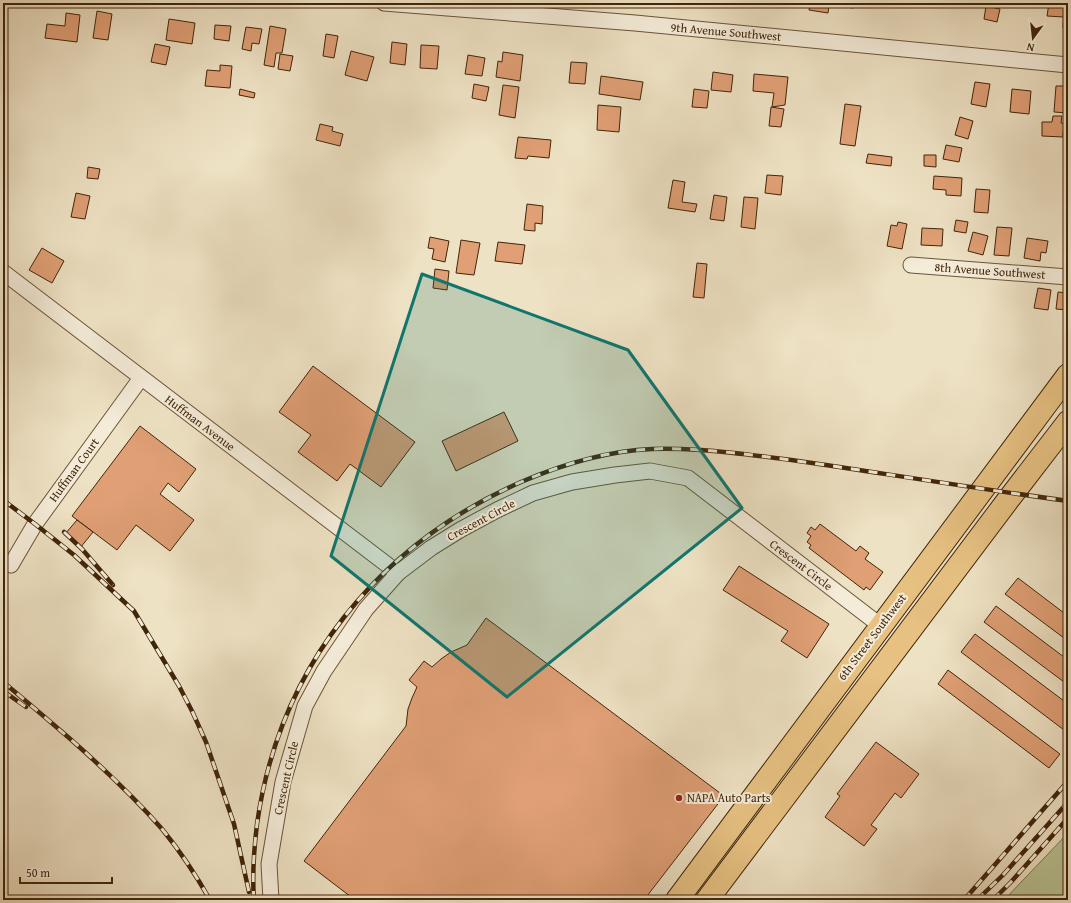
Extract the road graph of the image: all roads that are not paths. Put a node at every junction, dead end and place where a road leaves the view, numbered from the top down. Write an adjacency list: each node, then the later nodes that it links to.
1 (384, 3): 2 (street, 9th Avenue Southwest)
2 (1068, 64)
3 (911, 265): 5 (street, 8th Avenue Southwest)
4 (3, 272): 7 (street, Huffman Avenue)
5 (1068, 277)
6 (1068, 376): 11 (main road, 6th Street Southwest)
7 (141, 378): 9 (street, Huffman Court); 10 (street, Huffman Avenue)
8 (1068, 422): 14 (main road)
9 (11, 565)
10 (398, 573): 11 (street, Crescent Circle); 12 (street, Crescent Circle)
11 (881, 626): 13 (main road, 6th Street Southwest)
12 (271, 900)
13 (677, 900)
14 (707, 900)

